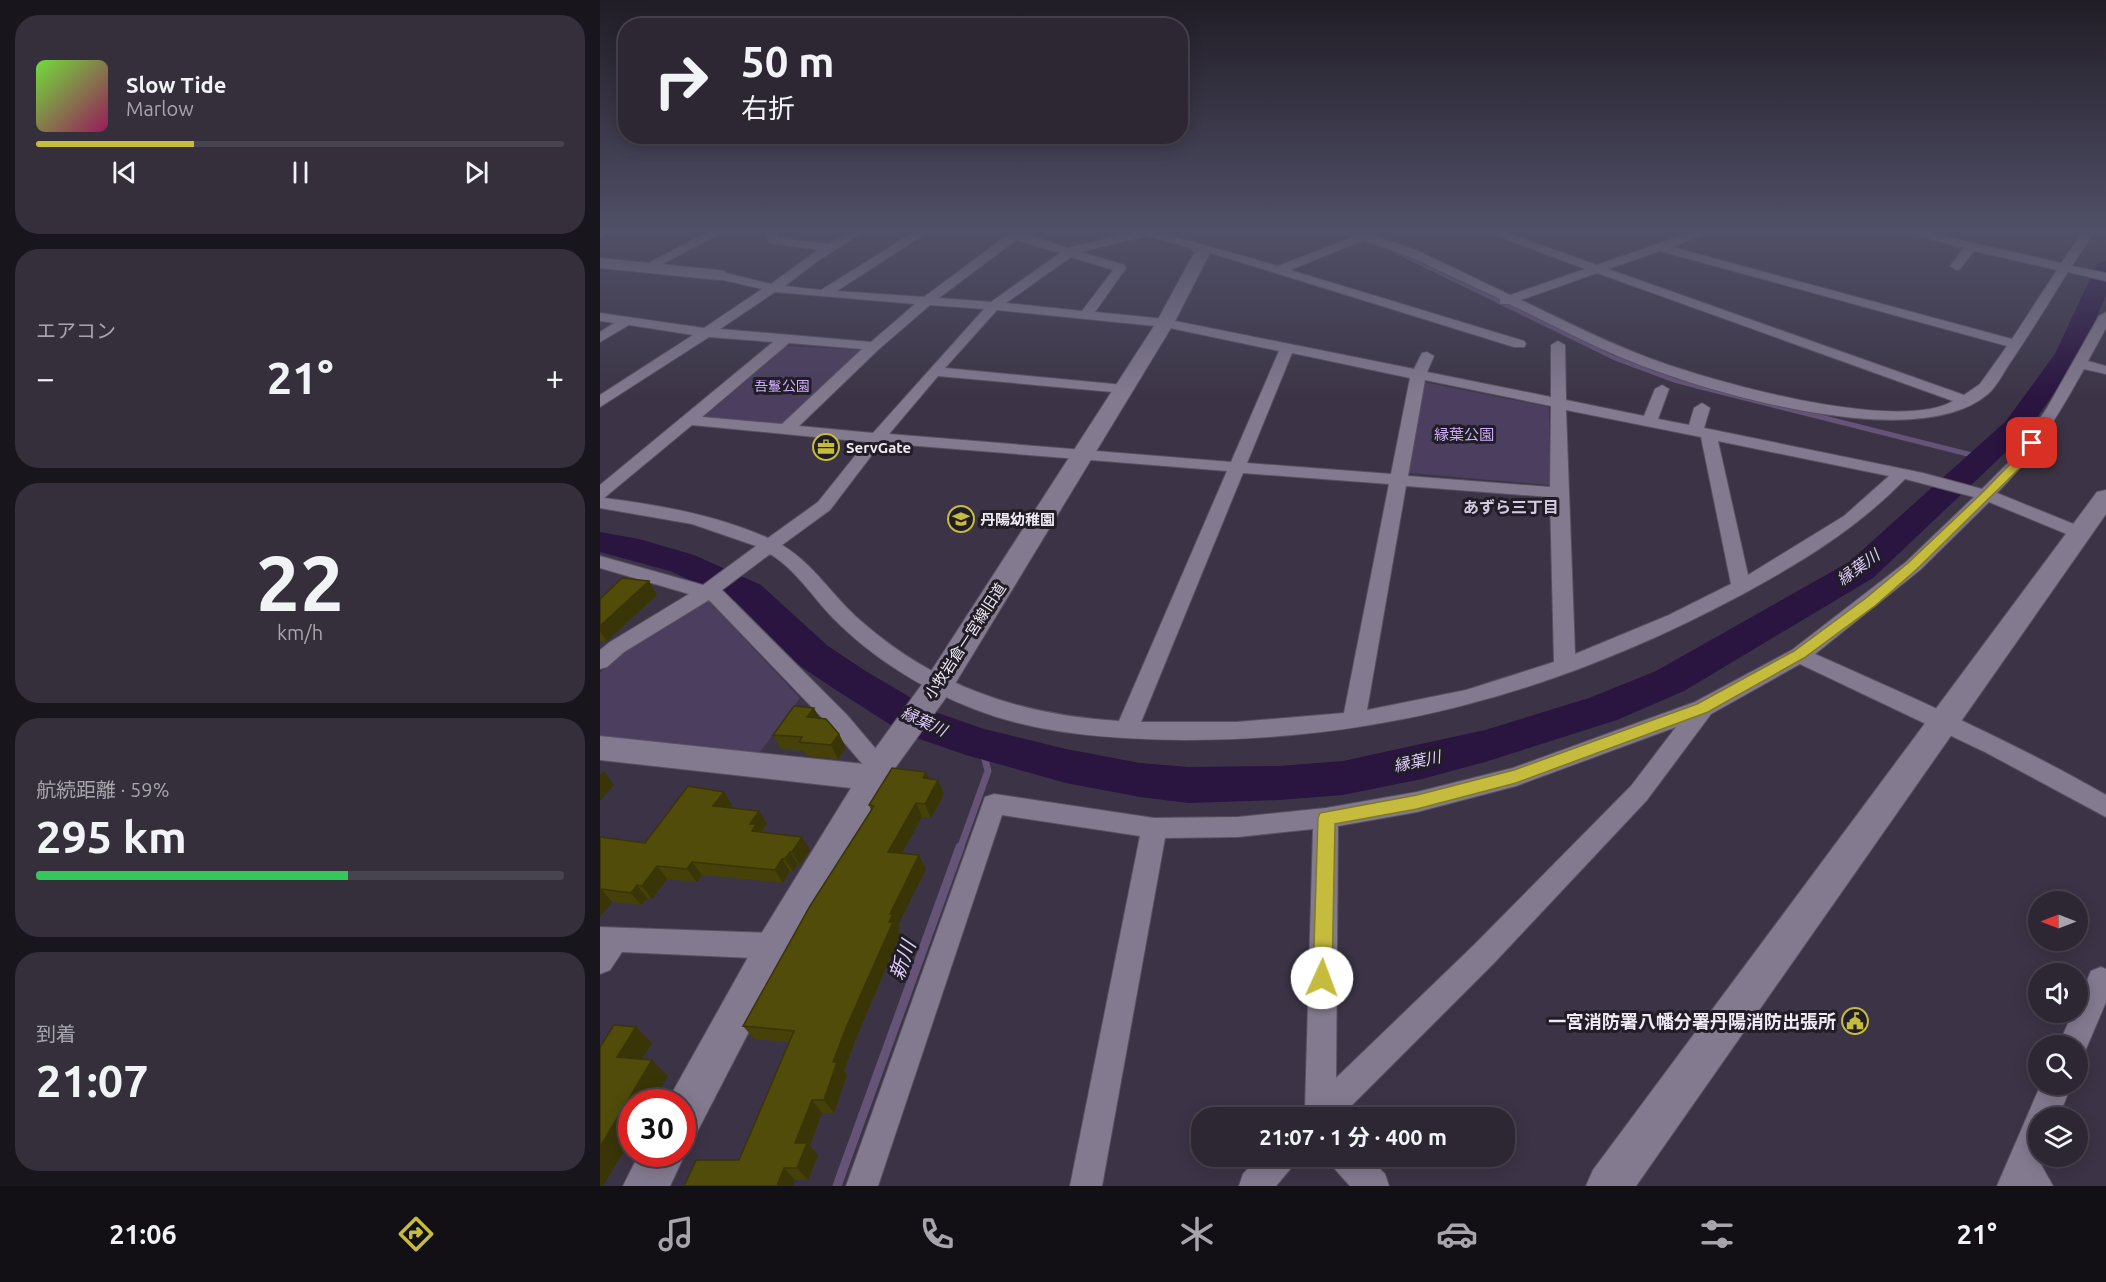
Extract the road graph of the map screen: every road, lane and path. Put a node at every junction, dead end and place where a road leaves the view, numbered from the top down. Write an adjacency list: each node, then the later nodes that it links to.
1 (834, 287): 13 (street)
2 (944, 287): 15 (street)
3 (1020, 287): 16 (street)
4 (1106, 287): 17 (street)
5 (1184, 287): 21 (street, 小牧岩倉一宮線旧道)
6 (1335, 287): 25 (street)
7 (1475, 287): 14 (street)
8 (1546, 287): 14 (street)
9 (1647, 287): 37 (street)
10 (1807, 287): 26 (street)
11 (2054, 287): 26 (street)
12 (772, 288): 13 (street); 22 (street)
13 (823, 294): 15 (street)
14 (1502, 302): 37 (street)
15 (925, 303): 16 (street); 28 (street)
16 (994, 306): 17 (street); 33 (street)
17 (1086, 315): 21 (street)
18 (2106, 316): 31 (street)
19 (600, 317): 20 (street)
20 (626, 321): 22 (street); 23 (street)
21 (1165, 323): 29 (street); 35 (street, 小牧岩倉一宮線旧道)
22 (704, 332): 24 (street); 38 (street)
23 (600, 338)
24 (784, 340): 28 (street); 41 (street)
25 (1519, 344)
26 (2016, 344): 37 (street)
27 (1558, 345): 39 (street)
28 (874, 346): 43 (street)
29 (1287, 348): 34 (street); 47 (street)
30 (1427, 356): 34 (street)
31 (2080, 363): 32 (street); 52 (street)
32 (2106, 370)
33 (934, 372): 35 (street); 45 (street)
34 (1418, 376): 39 (street); 49 (street)
35 (1124, 389): 46 (street, 小牧岩倉一宮線旧道)
36 (1662, 390): 42 (street)
37 (1967, 401)
38 (600, 402)
39 (1557, 404): 42 (street); 50 (street)
40 (1702, 408): 44 (street)
41 (689, 420): 43 (street); 51 (street)
42 (1649, 423): 44 (street)
43 (786, 429): 45 (street)
44 (1701, 433): 48 (street); 58 (street)
45 (877, 438): 46 (street); 56 (street)
46 (1083, 454): 47 (street); 63 (street, 小牧岩倉一宮線旧道)
47 (1235, 468): 49 (street); 67 (street)
48 (1900, 475): 52 (street); 58 (street)
49 (1398, 479): 50 (street); 65 (street)
50 (1559, 493): 62 (street)
51 (600, 494)
52 (1983, 495): 55 (street); 60 (street)
53 (2106, 497): 55 (street)
54 (600, 503): 56 (street)
55 (2080, 533): 66 (street)
56 (770, 545): 59 (street); 63 (street)
57 (600, 562): 59 (street)
58 (1741, 587): 62 (street)
59 (710, 589): 61 (street); 69 (street)
60 (1799, 654): 64 (street); 66 (street)
61 (604, 655)
62 (1565, 665): 65 (street)
63 (934, 690): 67 (street); 69 (street, 小牧岩倉一宮線旧道)
64 (1703, 708): 71 (street); 79 (street)
65 (1354, 720): 67 (street)
66 (1944, 721): 70 (street); 90 (street)
67 (1126, 731)
68 (600, 748): 69 (street)
69 (880, 767): 73 (street, 小牧岩倉一宮線旧道)
70 (2106, 807)
71 (1326, 818): 72 (street); 78 (street)
72 (1154, 828): 86 (street); 87 (street)
73 (774, 946): 74 (street); 77 (street, 小牧岩倉一宮線旧道)
74 (605, 947)
75 (2106, 985): 76 (street)
76 (2078, 1035)
77 (696, 1091)
78 (1319, 1107)
79 (1329, 1107)
80 (2028, 1164): 84 (street)
81 (656, 1167): 85 (street)
82 (1271, 1167): 88 (street)
83 (1355, 1167): 89 (street)
84 (2024, 1179)
85 (646, 1186)
86 (862, 1186)
87 (1086, 1186)
88 (1255, 1186)
89 (1373, 1186)
90 (1609, 1186)

